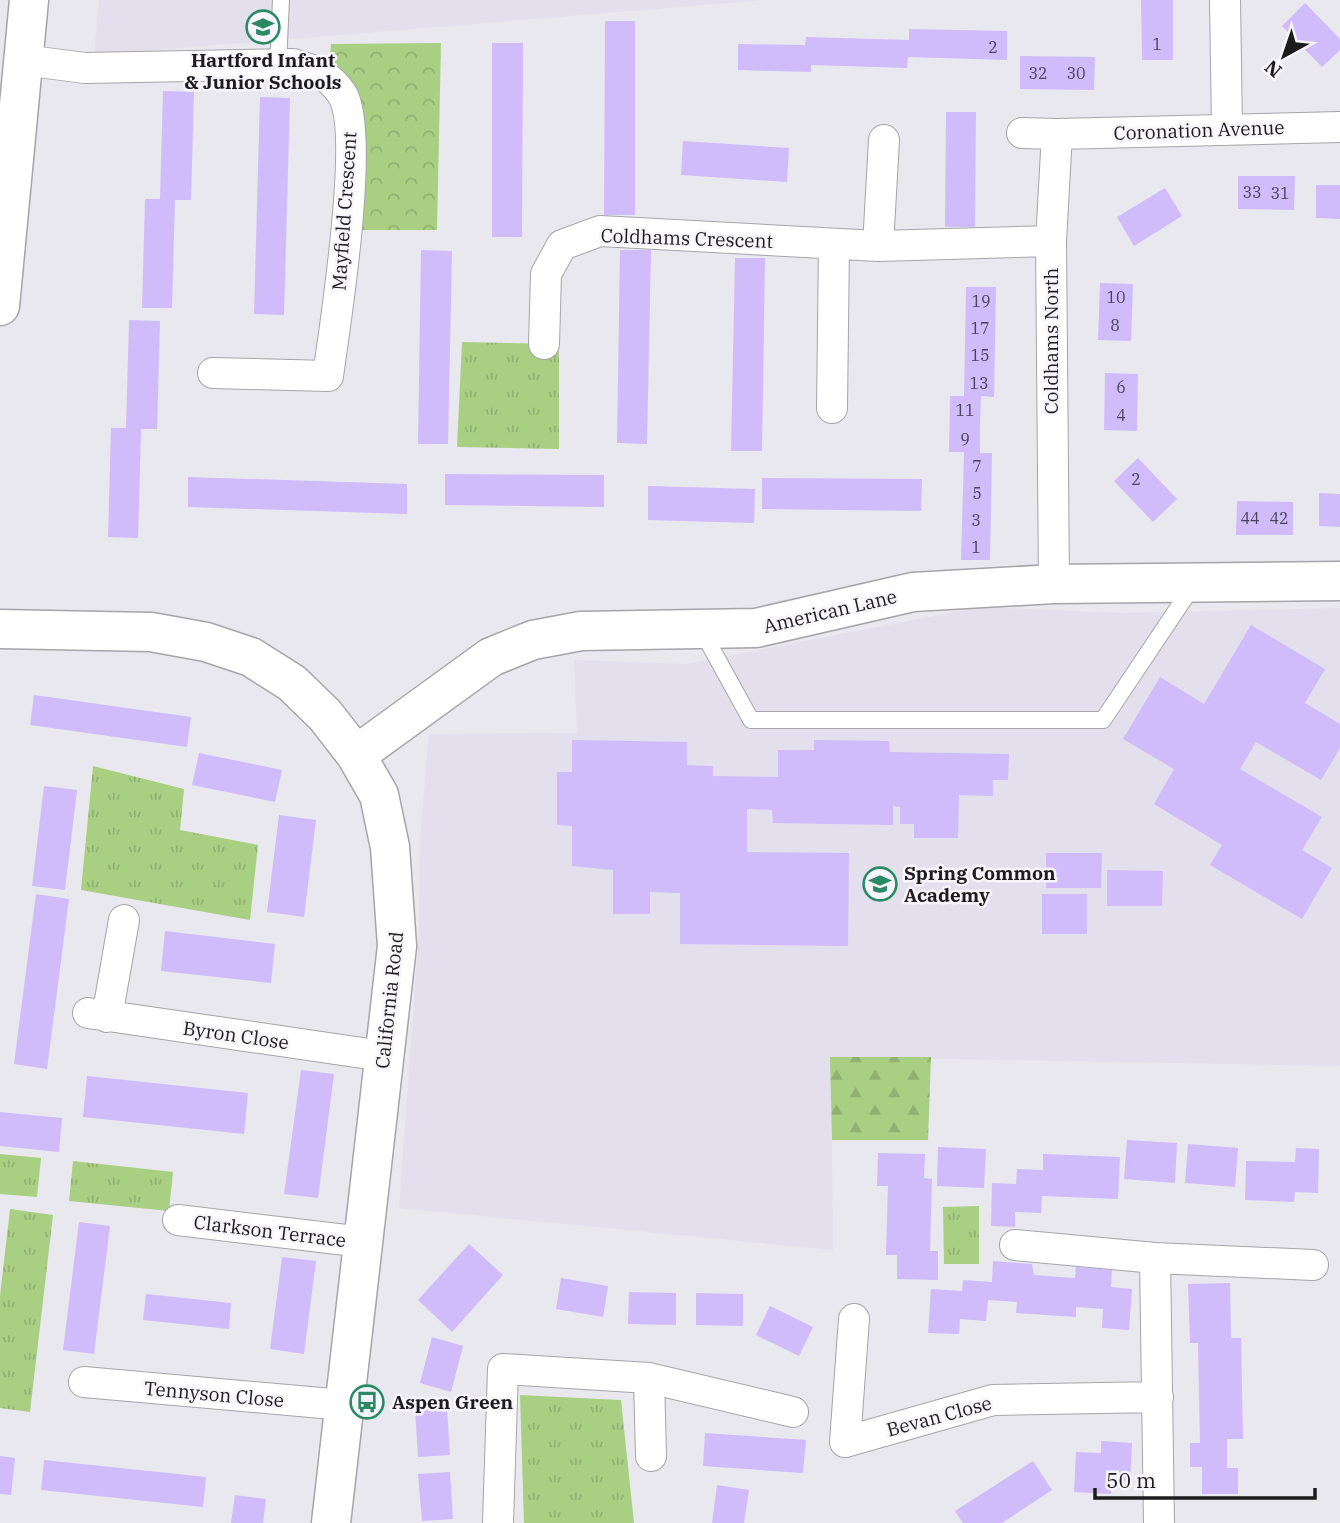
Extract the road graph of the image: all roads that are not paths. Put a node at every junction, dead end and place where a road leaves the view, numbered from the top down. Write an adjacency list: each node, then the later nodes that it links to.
1 (29, 0): 4 (street)
2 (281, 0): 5 (lane)
3 (1225, 0): 7 (street)
4 (23, 60): 5 (street, Mayfield Crescent); 14 (street)
5 (278, 64): 16 (street, Mayfield Crescent)
6 (1340, 127): 7 (street, Coronation Avenue)
7 (1227, 128): 9 (street, Coronation Avenue)
8 (1022, 133): 9 (street)
9 (1057, 134): 11 (street, Coldhams North)
10 (884, 140): 13 (street)
11 (1051, 241): 13 (street, Coldhams Crescent); 20 (street, Coldhams North)
12 (834, 245): 13 (street, Coldhams Crescent); 15 (street, Coldhams Crescent); 17 (street)
13 (878, 246)
14 (0, 306)
15 (544, 344)
16 (213, 373)
17 (832, 408)
18 (1340, 581): 19 (street, American Lane)
19 (1195, 582): 20 (street, American Lane); 22 (lane)
20 (1054, 584): 22 (street, American Lane)
21 (0, 629): 23 (street, California Road)
22 (700, 629): 23 (street, American Lane)
23 (356, 755): 25 (street, California Road)
24 (124, 920): 25 (street, Byron Close)
25 (383, 1056): 27 (street, California Road)
26 (178, 1220): 27 (street, Clarkson Terrace)
27 (363, 1242): 35 (street, California Road)
28 (1015, 1245): 29 (street)
29 (1155, 1258): 30 (street); 34 (street)
30 (1313, 1265)
31 (854, 1319): 34 (street, Bevan Close)
32 (649, 1378): 36 (street); 37 (street); 39 (street)
33 (84, 1382): 35 (street, Tennyson Close)
34 (1158, 1397): 40 (street)
35 (344, 1405): 38 (street, California Road)
36 (793, 1412)
37 (651, 1456)
38 (331, 1523)
39 (498, 1523)
40 (1160, 1523)

